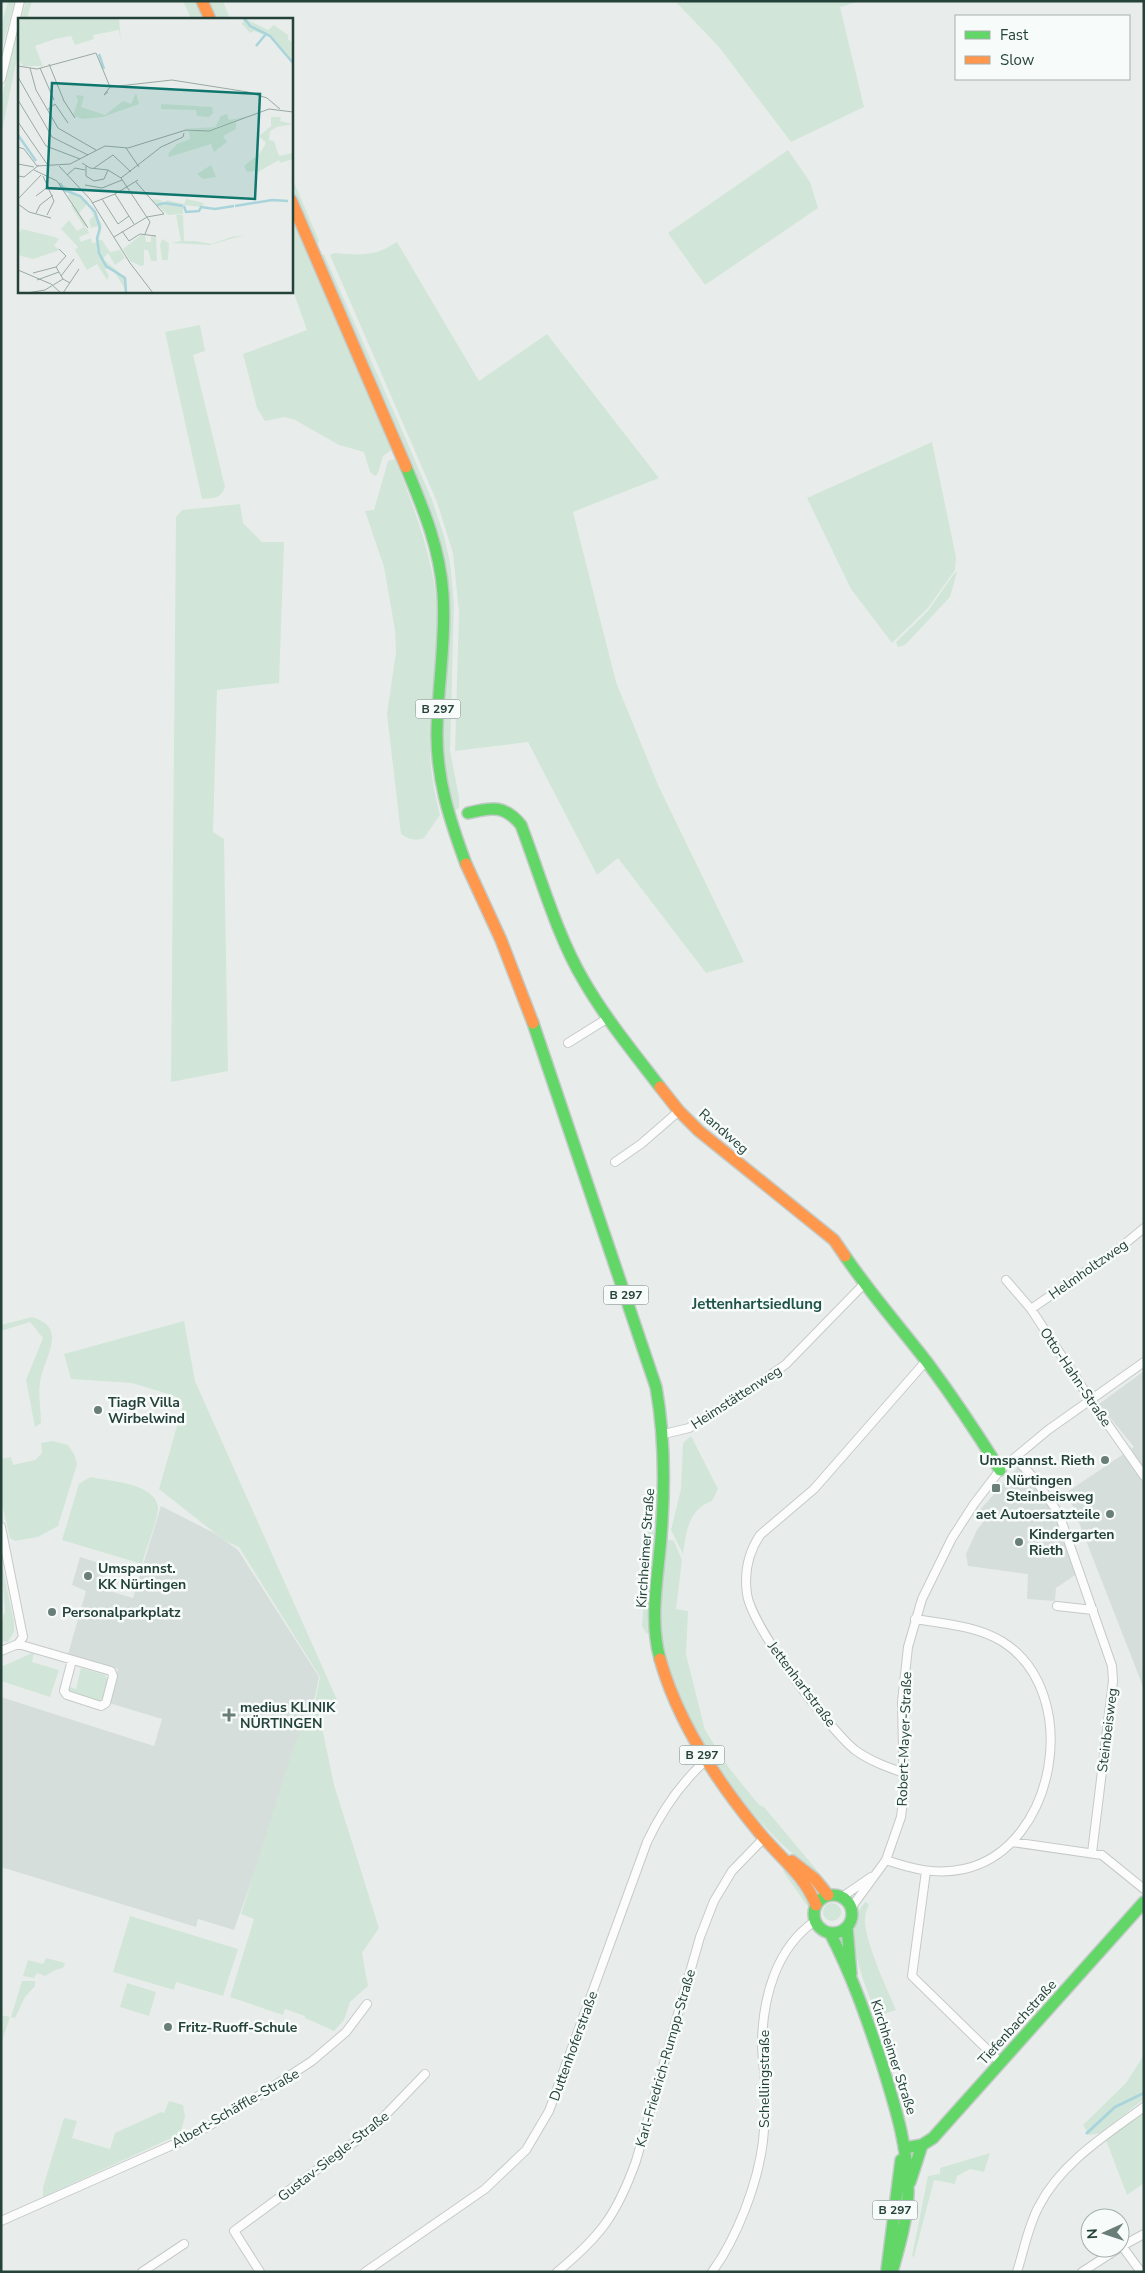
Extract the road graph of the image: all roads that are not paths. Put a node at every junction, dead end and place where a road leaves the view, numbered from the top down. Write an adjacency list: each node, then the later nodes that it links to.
1 (20, 1): 4 (street)
2 (202, 1): 3 (main road)
3 (210, 18)
4 (1, 79)
5 (292, 202): 18 (main road, Kirchheimer Straße / B 297)
6 (468, 813): 7 (main road, Randweg)
7 (608, 1018): 8 (street); 9 (main road, Randweg)
8 (568, 1043)
9 (679, 1111): 10 (street); 13 (main road, Randweg)
10 (614, 1162)
11 (1144, 1228): 14 (street, Helmholtzweg)
12 (1006, 1280): 14 (street, Otto-Hahn-Straße)
13 (864, 1284): 15 (main road, Randweg); 18 (street, Heimstättenweg)
14 (1031, 1310): 17 (street, Otto-Hahn-Straße)
15 (926, 1361): 20 (main road, Randweg); 30 (street, Jettenhartstraße)
16 (1144, 1362): 17 (street, Robert-Mayer-Straße)
17 (1090, 1399): 19 (street, Robert-Mayer-Straße); 21 (street, Otto-Hahn-Straße)
18 (664, 1434): 29 (main road, Kirchheimer Straße / B 297)
19 (1015, 1458): 20 (street, Robert-Mayer-Straße); 24 (street, Steinbeisweg)
20 (1000, 1470): 25 (street, Robert-Mayer-Straße)
21 (1144, 1476)
22 (1, 1527): 26 (street)
23 (1057, 1606): 24 (street)
24 (1093, 1610): 34 (street, Steinbeisweg)
25 (915, 1619): 30 (street, Robert-Mayer-Straße); 32 (street)
26 (18, 1644): 27 (street); 28 (street)
27 (1, 1651)
28 (72, 1660): 28 (street)
29 (705, 1762): 31 (main road, Kirchheimer Straße / B 297); 63 (street, Duttenhoferstraße)
30 (904, 1772): 35 (street, Robert-Mayer-Straße)
31 (764, 1838): 33 (main road, Kirchheimer Straße / B 297); 64 (street, Karl-Friedrich-Rumpp-Straße)
32 (1012, 1842): 34 (street); 36 (street)
33 (779, 1852): 39 (main road, Kirchheimer Straße / B 297); 42 (main road, Kirchheimer Straße / B 297)
34 (1092, 1853): 38 (street)
35 (886, 1860): 36 (street); 37 (street, Robert-Mayer-Straße)
36 (926, 1871): 49 (street)
37 (873, 1876): 40 (street, Robert-Mayer-Straße); 43 (street, Robert-Mayer-Straße)
38 (1144, 1889)
39 (828, 1895): 40 (main road); 42 (main road)
40 (842, 1896): 43 (main road)
41 (1144, 1902): 49 (main road, Tiefenbachstraße)
42 (816, 1905): 44 (main road)
43 (851, 1908): 45 (main road, Kirchheimer Straße / B 297)
44 (815, 1921): 46 (main road, Kirchheimer Straße / B 297); 65 (street, Schellingstraße)
45 (846, 1927): 46 (main road); 47 (main road, Kirchheimer Straße / B 297)
46 (830, 1933): 47 (main road, Kirchheimer Straße / B 297)
47 (852, 1976): 53 (main road, Kirchheimer Straße / B 297)
48 (367, 2004): 55 (street, Albert-Schäffle-Straße)
49 (1001, 2063): 52 (main road, Tiefenbachstraße)
50 (425, 2074): 62 (street, Gustav-Siegle-Straße)
51 (1144, 2107): 68 (street)
52 (922, 2145): 53 (main road); 54 (main road)
53 (904, 2148): 54 (main road, Kirchheimer Straße / B 297); 66 (main road, Kirchheimer Straße / B 297)
54 (908, 2186): 67 (main road, Kirchheimer Straße / B 297)
55 (1, 2221)
56 (1144, 2234): 57 (street)
57 (1130, 2242)
58 (184, 2244): 61 (street)
59 (1103, 2258): 69 (street)
60 (1129, 2258): 70 (street)
61 (142, 2272)
62 (260, 2272)
63 (365, 2272)
64 (558, 2272)
65 (712, 2272)
66 (887, 2272)
67 (892, 2272)
68 (1017, 2272)
69 (1082, 2272)
70 (1140, 2272)

